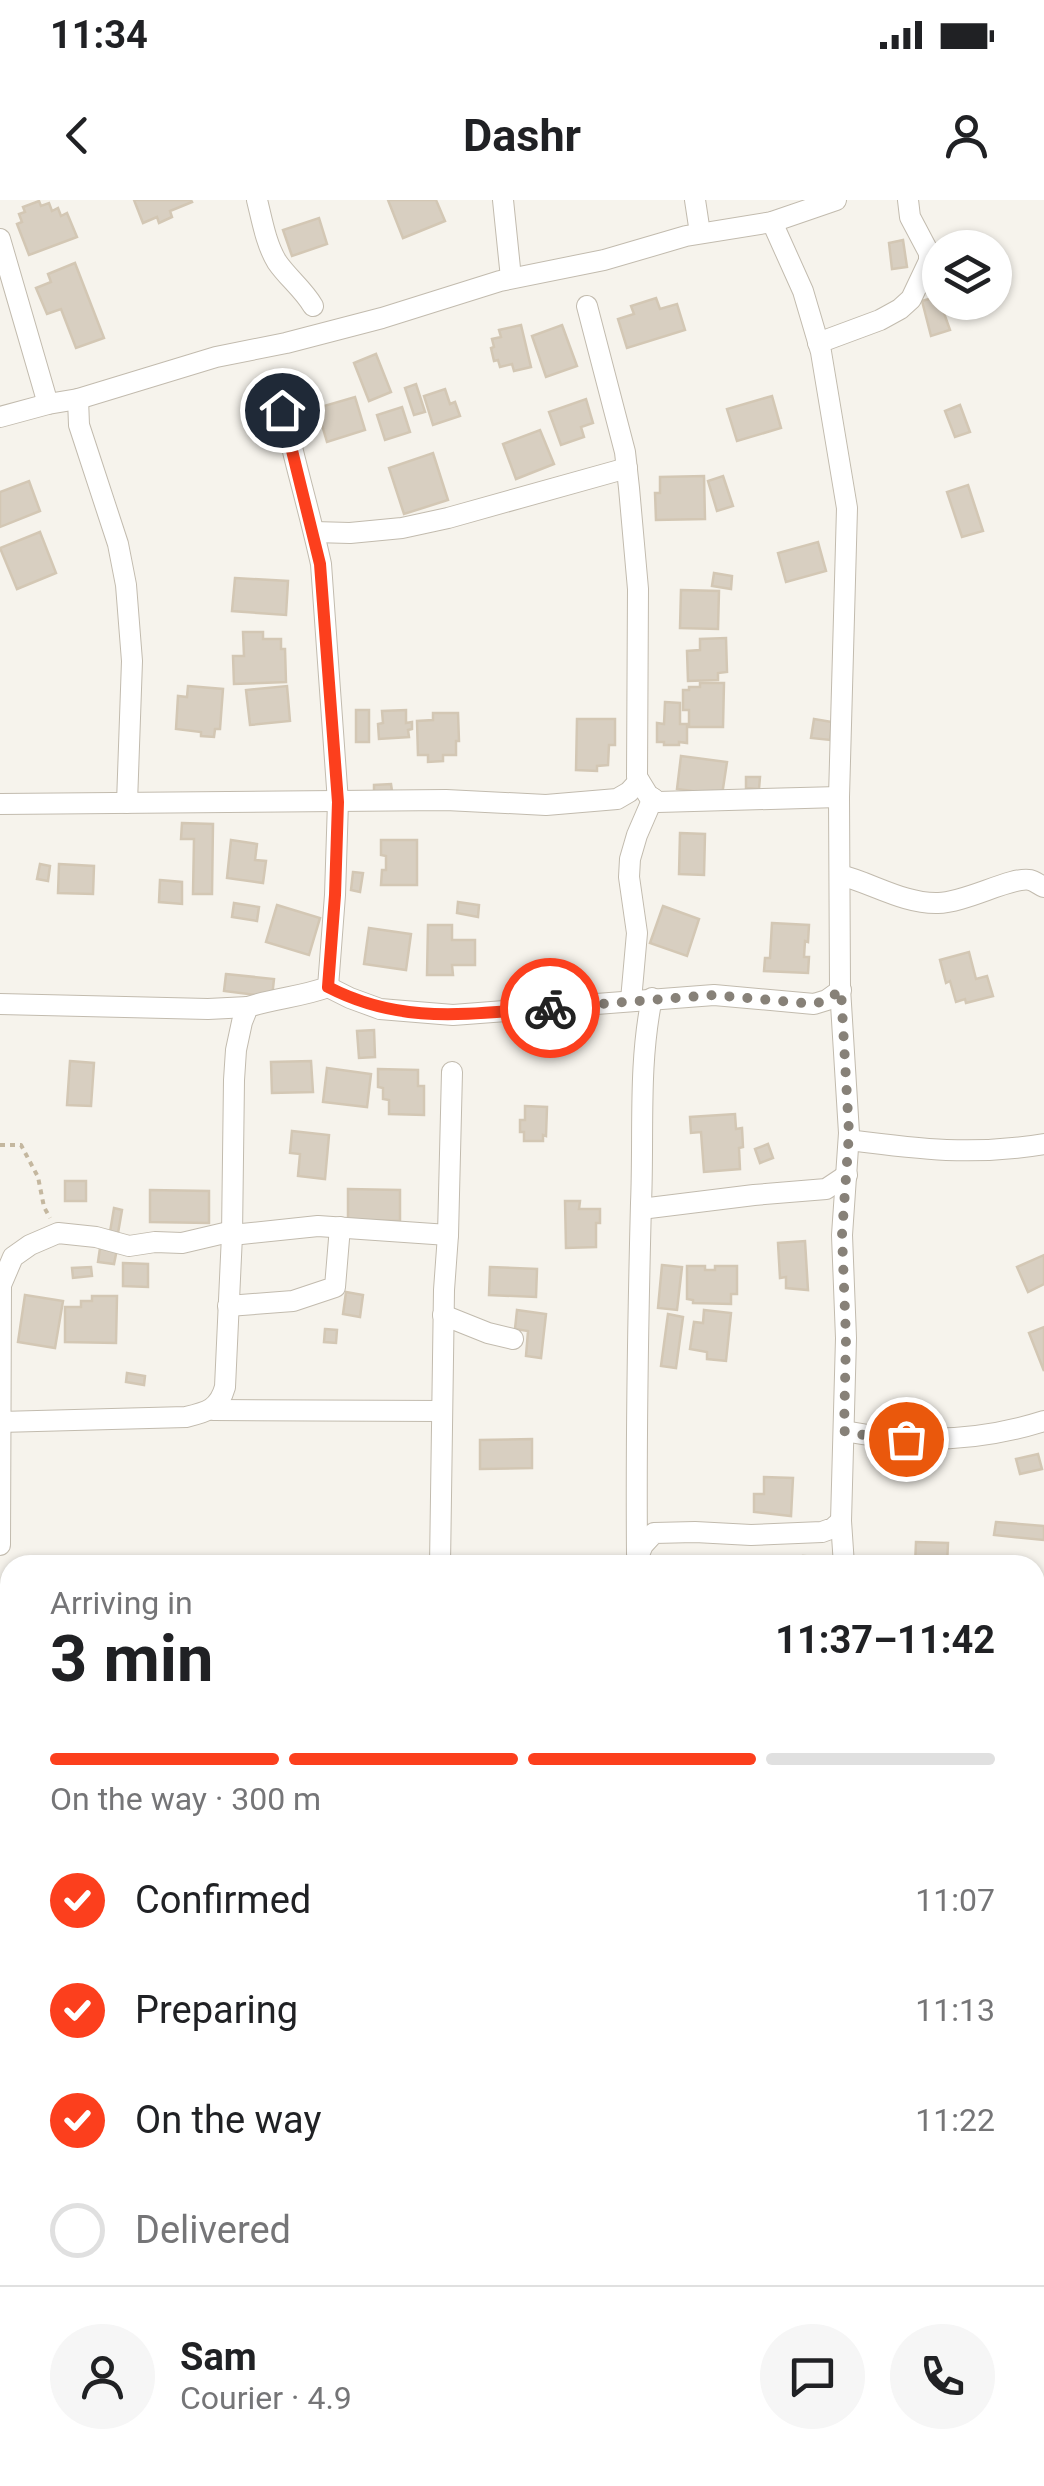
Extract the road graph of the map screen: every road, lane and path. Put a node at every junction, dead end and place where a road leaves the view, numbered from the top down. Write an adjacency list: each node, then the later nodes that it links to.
1 (257, 200): 10 (street)
2 (503, 200): 9 (street)
3 (695, 200): 7 (street)
4 (836, 200): 6 (street)
5 (908, 200): 12 (street)
6 (772, 222): 7 (street); 12 (street)
7 (700, 233): 9 (street)
8 (0, 239): 15 (street)
9 (512, 278): 14 (street)
10 (313, 306)
11 (587, 306): 17 (street)
12 (818, 343): 20 (street)
13 (278, 384): 18 (street)
14 (78, 399): 15 (street); 23 (street)
15 (48, 404): 16 (street)
16 (0, 417)
17 (627, 468): 18 (street); 19 (street)
18 (314, 532): 22 (street)
19 (640, 780): 21 (street); 22 (street)
20 (839, 797): 21 (street); 25 (street)
21 (653, 798): 29 (street)
22 (338, 802): 23 (street); 27 (street)
23 (127, 803): 24 (street)
24 (0, 804)
25 (840, 874): 26 (street); 28 (street)
26 (1044, 887)
27 (328, 987): 29 (street); 31 (street)
28 (841, 990): 29 (street); 33 (street)
29 (641, 999): 37 (street)
30 (0, 1004): 31 (street)
31 (248, 1007): 40 (street)
32 (452, 1072): 41 (street)
33 (849, 1140): 34 (street); 36 (street)
34 (1044, 1144)
35 (0, 1145): 39 (path)
36 (847, 1175): 37 (street); 49 (street)
37 (641, 1209): 53 (street)
38 (340, 1227): 40 (street); 41 (street); 42 (street)
39 (58, 1232): 40 (street); 48 (street)
40 (232, 1233): 42 (street)
41 (448, 1235): 43 (street)
42 (228, 1306): 45 (street)
43 (444, 1315): 44 (street); 46 (street)
44 (513, 1338)
45 (212, 1410): 46 (street); 48 (street)
46 (441, 1411): 52 (street)
47 (1044, 1420): 49 (street)
48 (1, 1422): 51 (street)
49 (844, 1431): 50 (street)
50 (842, 1521): 54 (street); 55 (street)
51 (0, 1545)
52 (440, 1555)
53 (637, 1555)
54 (639, 1555)
55 (844, 1555)

